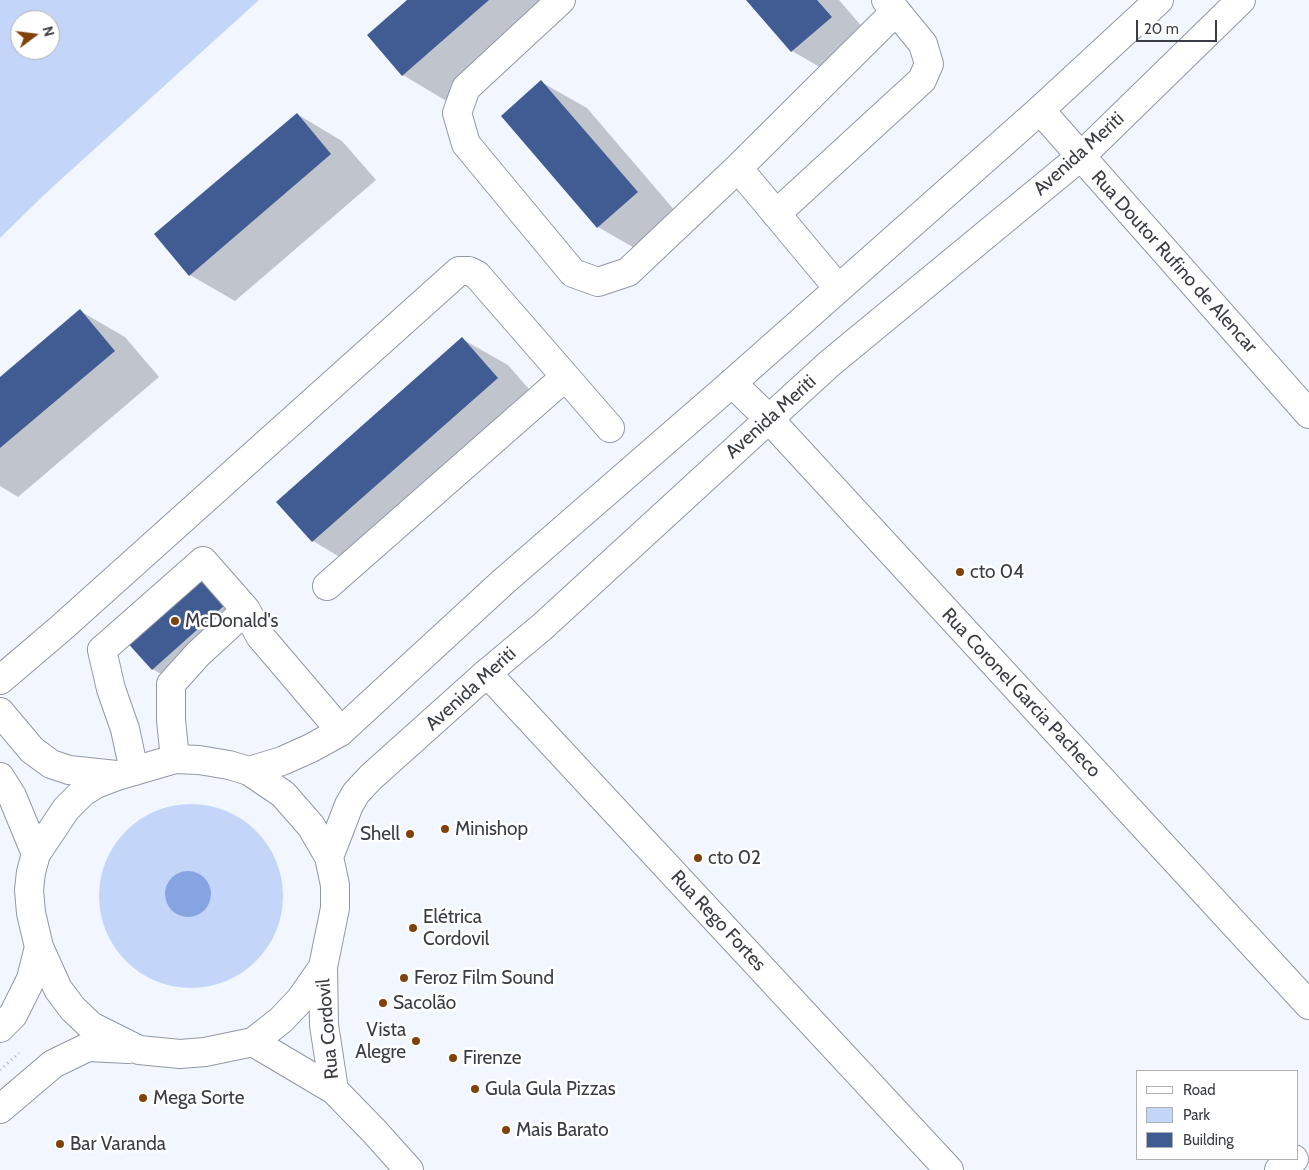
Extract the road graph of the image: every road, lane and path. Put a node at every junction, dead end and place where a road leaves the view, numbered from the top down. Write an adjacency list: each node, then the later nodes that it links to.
1 (561, 0): 7 (street)
2 (1159, 0): 5 (street)
3 (1241, 0): 6 (street, Avenida Meriti)
4 (891, 5): 7 (street); 8 (street)
5 (1040, 110): 6 (street, Rua Doutor Rufino de Alencar); 9 (street)
6 (1080, 157): 12 (street, Rua Doutor Rufino de Alencar); 13 (street, Avenida Meriti)
7 (738, 168): 8 (street)
8 (776, 214): 9 (street)
9 (838, 288): 11 (street)
10 (565, 377): 14 (street); 15 (street); 18 (street)
11 (732, 383): 13 (street, Rua Coronel Garcia Pacheco); 20 (street)
12 (1309, 414)
13 (769, 419): 17 (street, Avenida Meriti); 29 (street, Rua Coronel Garcia Pacheco)
14 (610, 428)
15 (327, 586)
16 (246, 610): 20 (street); 21 (street); 23 (street)
17 (487, 673): 26 (street, Avenida Meriti); 41 (street, Rua Rego Fortes)
18 (0, 680)
19 (0, 712): 23 (street)
20 (340, 732): 22 (street)
21 (175, 759): 22 (street); 23 (street)
22 (250, 770): 26 (street)
23 (127, 773): 25 (street)
24 (0, 777): 25 (street)
25 (36, 854): 27 (street)
26 (329, 857): 28 (street)
27 (39, 947): 30 (street); 32 (street)
28 (323, 967): 31 (street); 35 (street, Rua Cordovil)
29 (1309, 1005)
30 (0, 1028)
31 (253, 1042): 32 (street); 35 (street, Rua Cordovil)
32 (140, 1050): 36 (street)
33 (19, 1053): 34 (path)
34 (0, 1070)
35 (334, 1090): 40 (street, Rua Cordovil)
36 (0, 1110)
37 (1309, 1147): 38 (street)
38 (1299, 1155)
39 (1293, 1160): 42 (street)
40 (409, 1170)
41 (949, 1170)
42 (1279, 1170)

